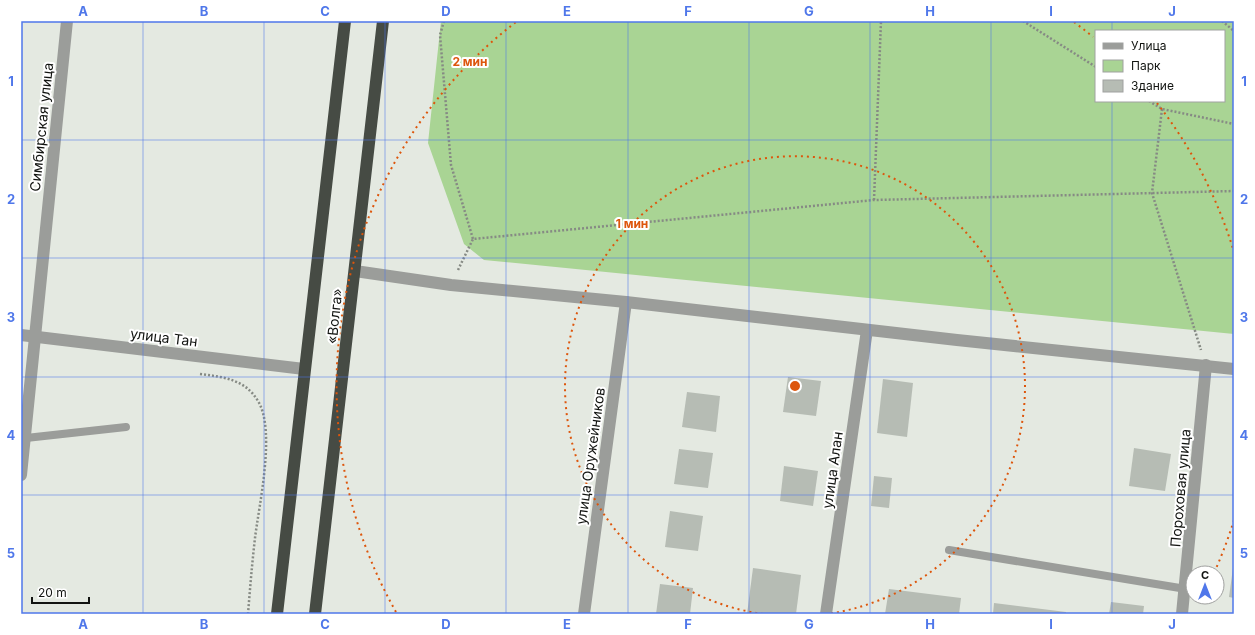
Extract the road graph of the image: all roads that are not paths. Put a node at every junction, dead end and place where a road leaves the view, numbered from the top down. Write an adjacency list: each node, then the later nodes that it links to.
1 (67, 21): 8 (street, Симбирская улица)
2 (345, 21): 10 (highway, «Волга»)
3 (383, 21): 4 (highway, «Волга»)
4 (354, 271): 5 (street); 21 (highway, «Волга»)
5 (626, 302): 6 (street); 22 (street, улица Оружейников)
6 (867, 330): 9 (street); 23 (street, улица Алан)
7 (21, 335): 8 (street, улица Тан)
8 (34, 338): 10 (street, улица Тан); 13 (street, Симбирская улица)
9 (1206, 365): 11 (street); 17 (street, Пороховая улица)
10 (304, 369): 20 (highway, «Волга»)
11 (1234, 369)
12 (126, 427): 13 (lane)
13 (26, 438): 14 (street, Симбирская улица)
14 (22, 453): 15 (street, Симбирская улица)
15 (21, 475)
16 (949, 550): 18 (lane)
17 (1188, 565)
18 (1185, 589)
19 (1185, 595): 24 (street, Пороховая улица)
20 (277, 614)
21 (316, 614)
22 (584, 614)
23 (826, 614)
24 (1182, 614)

